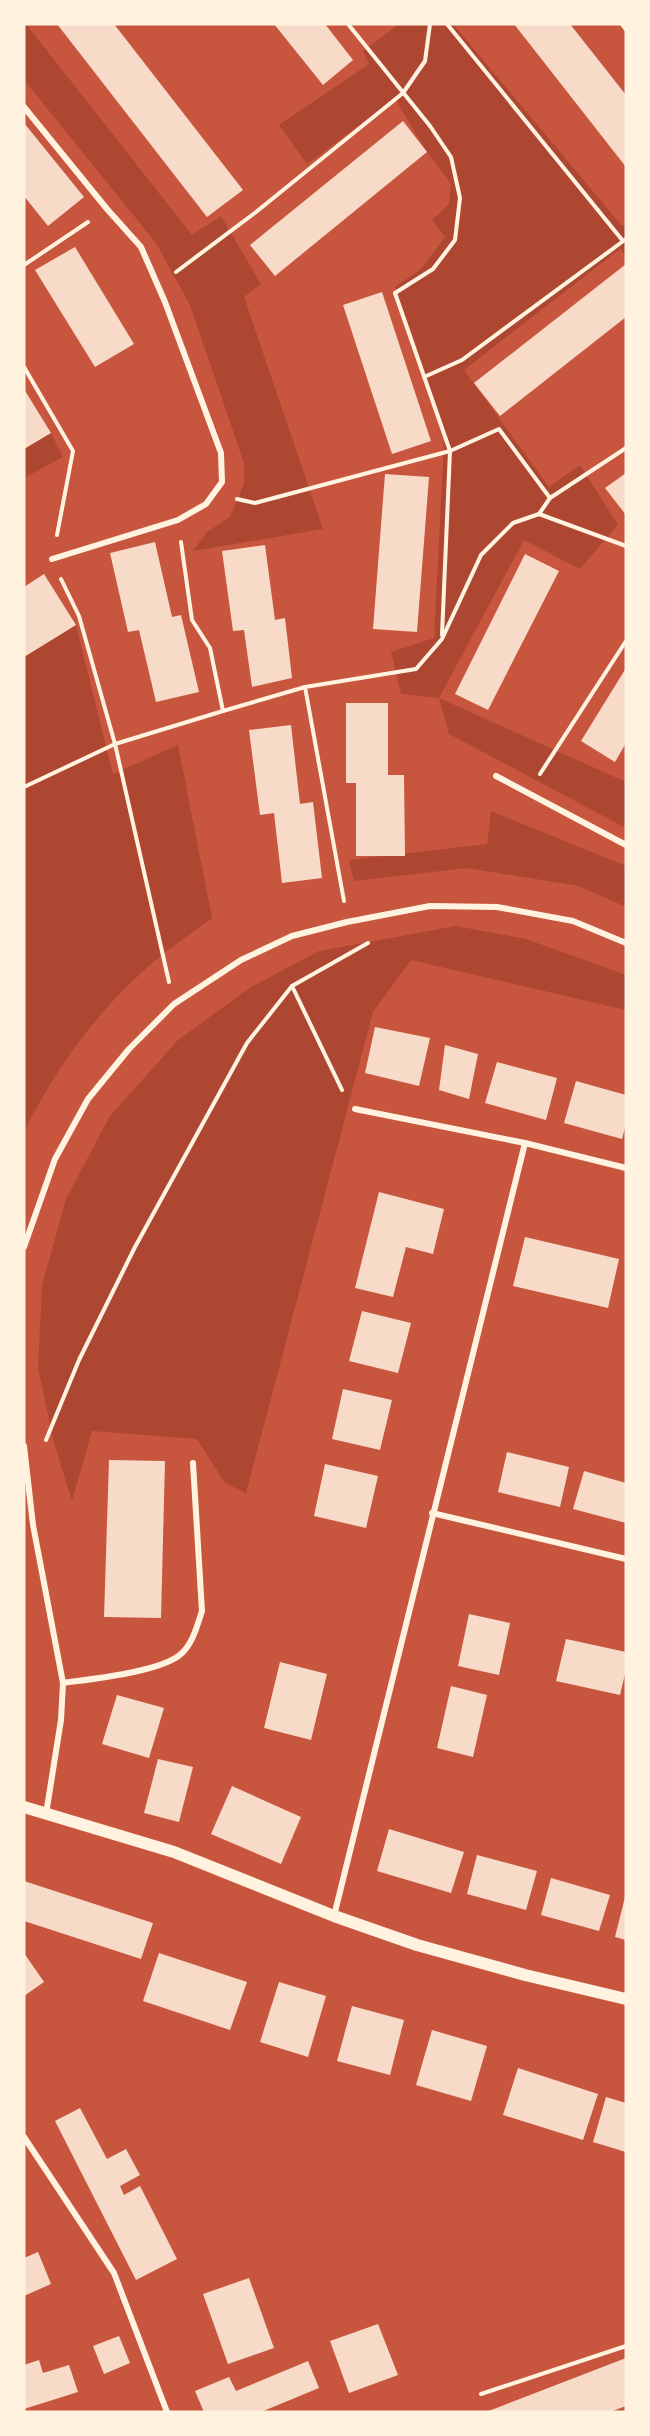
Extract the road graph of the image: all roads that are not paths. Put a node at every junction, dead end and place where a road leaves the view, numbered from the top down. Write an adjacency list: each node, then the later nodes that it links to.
1 (623, 24): 2 (street)
2 (626, 28)
3 (24, 107): 4 (street)
4 (52, 559)
5 (496, 776): 6 (street)
6 (626, 845)
7 (626, 943): 11 (street)
8 (355, 1109): 9 (street)
9 (525, 1143): 10 (street); 14 (street)
10 (626, 1168)
11 (24, 1247)
12 (24, 1446): 16 (street)
13 (193, 1463): 16 (street)
14 (432, 1514): 15 (street); 19 (street)
15 (626, 1559)
16 (63, 1683): 18 (street)
17 (24, 1807): 18 (main road)
18 (46, 1814): 19 (main road)
19 (334, 1916): 20 (main road)
20 (626, 1999)
21 (24, 2137): 22 (street)
22 (167, 2412)

